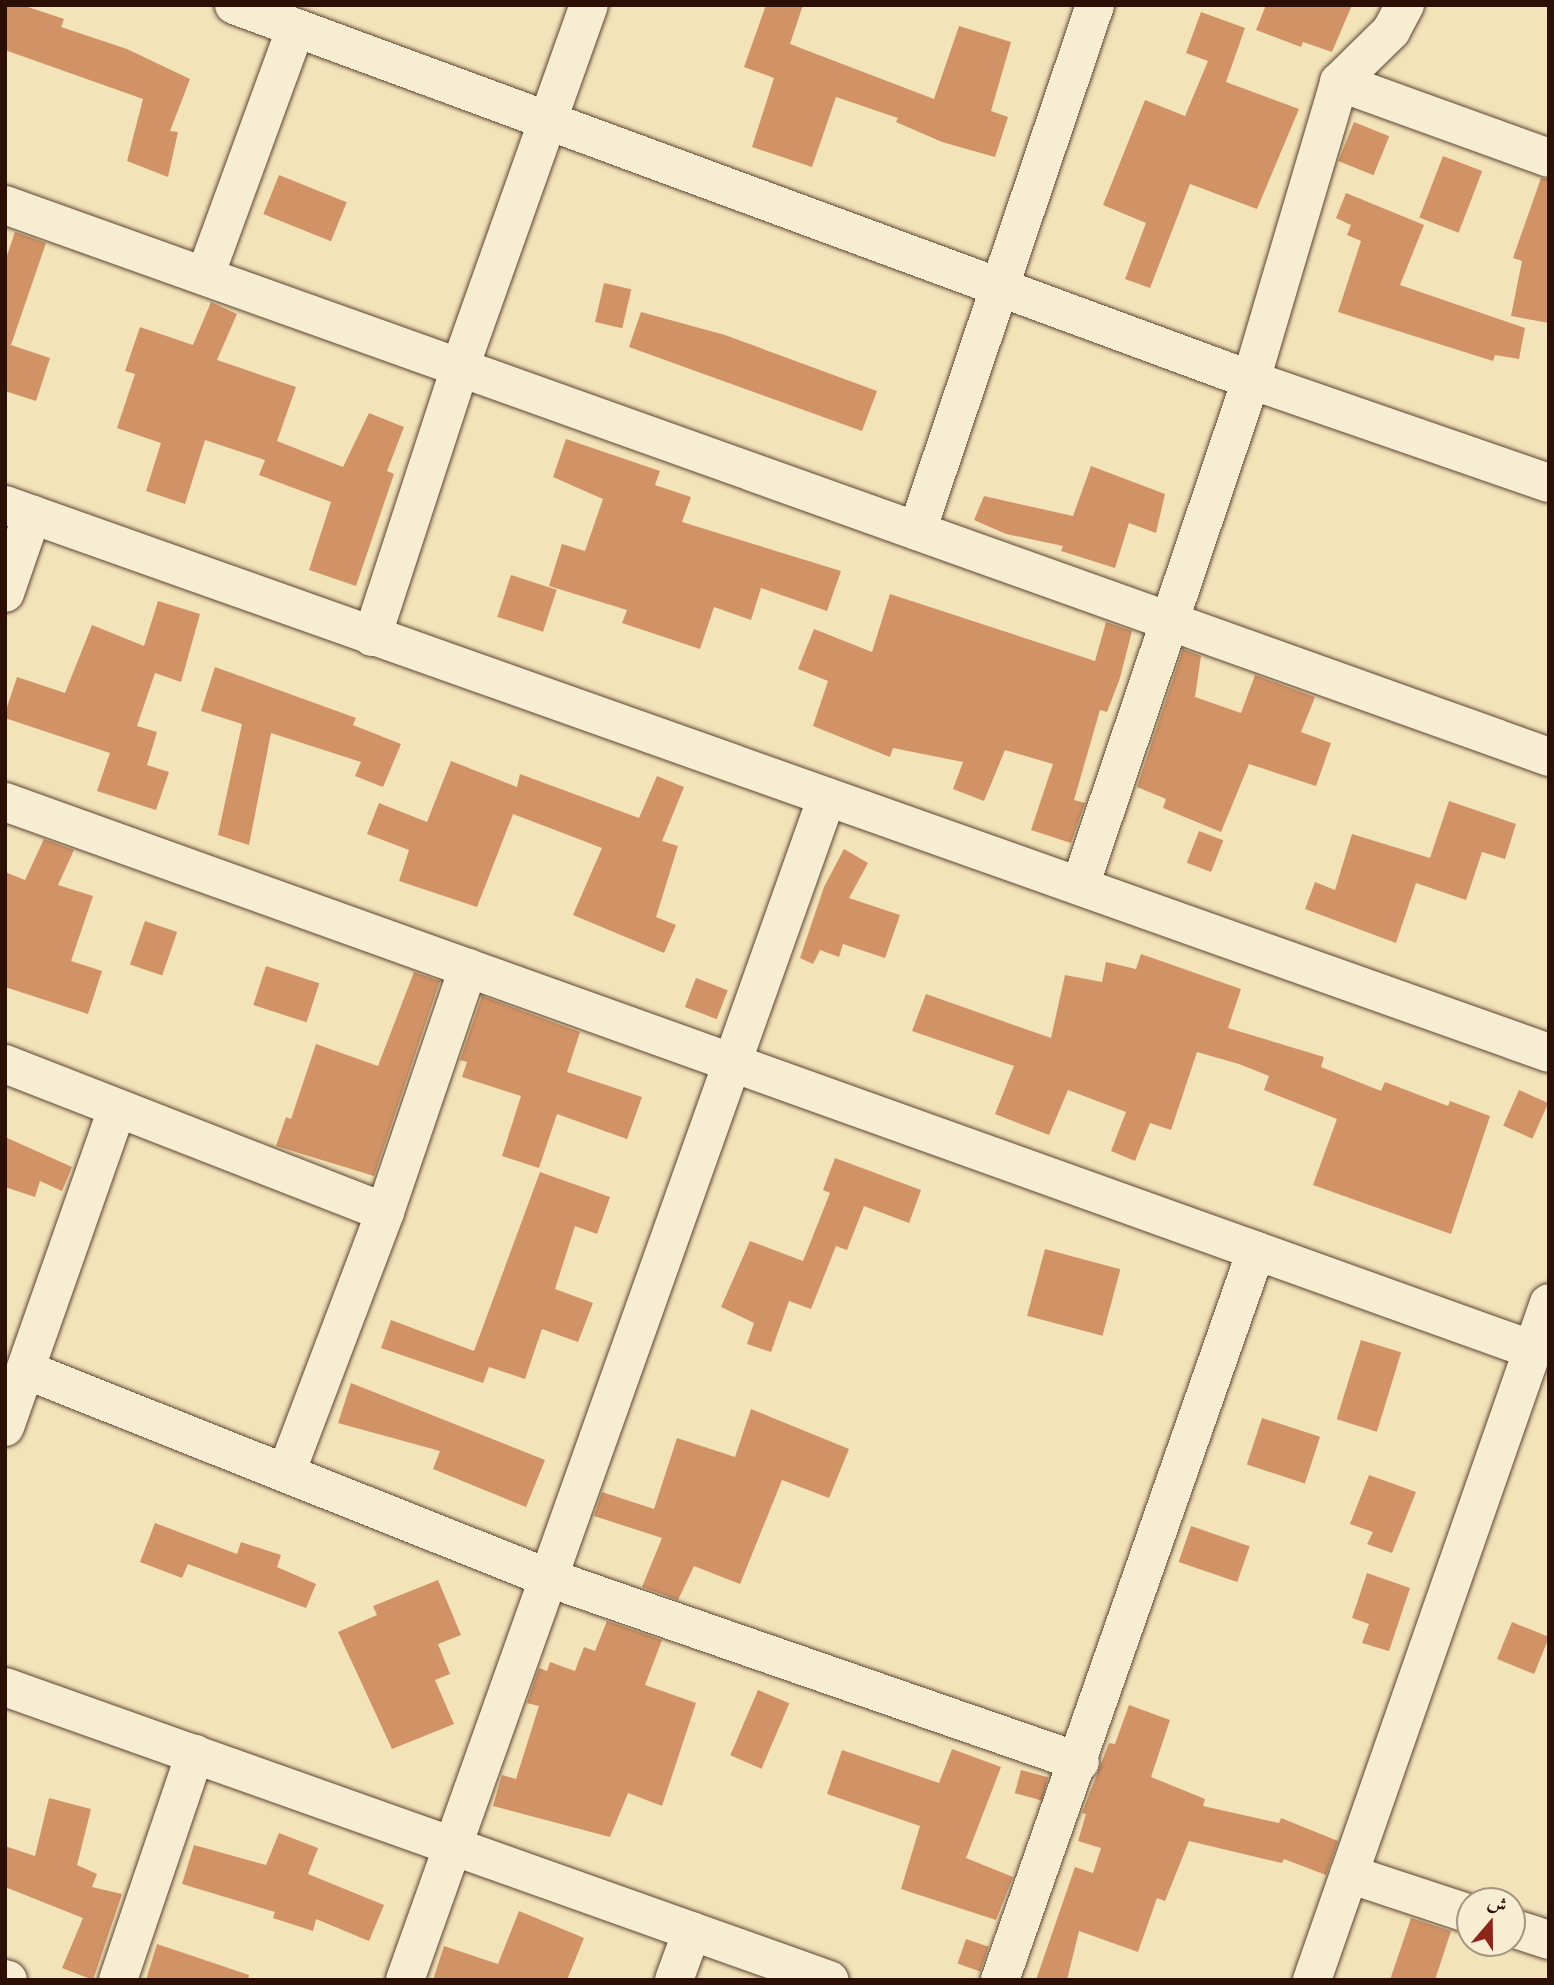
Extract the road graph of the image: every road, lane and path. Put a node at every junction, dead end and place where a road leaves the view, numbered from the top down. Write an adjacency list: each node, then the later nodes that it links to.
1 (234, 5): 5 (street)
2 (589, 5): 7 (street)
3 (1095, 5): 11 (street)
4 (1405, 5): 6 (street)
5 (296, 28): 7 (street); 10 (street)
6 (1339, 82): 8 (street); 13 (street)
7 (548, 119): 11 (street); 12 (street)
8 (1549, 158)
9 (5, 205): 10 (street)
10 (205, 276): 12 (street)
11 (997, 283): 13 (street); 16 (street)
12 (460, 368): 16 (street); 19 (street)
13 (1251, 380): 14 (street); 18 (street)
14 (1549, 483)
15 (19, 510): 17 (street); 19 (street)
16 (917, 531): 18 (street)
17 (5, 593)
18 (1172, 622): 20 (street); 23 (street)
19 (372, 637): 21 (street)
20 (1549, 757)
21 (827, 797): 23 (street); 27 (street)
22 (5, 802): 24 (street)
23 (1080, 886): 25 (street)
24 (468, 968): 27 (street); 29 (street)
25 (1549, 1053)
26 (5, 1064): 28 (street)
27 (734, 1064): 30 (street); 36 (street)
28 (117, 1109): 29 (street); 33 (street)
29 (385, 1212): 35 (street)
30 (1256, 1251): 32 (street); 39 (street)
31 (1549, 1303): 32 (street)
32 (1532, 1350): 41 (street)
33 (26, 1370): 34 (street); 35 (street)
34 (5, 1427)
35 (286, 1473): 36 (street)
36 (546, 1577): 39 (street); 40 (street)
37 (5, 1687): 38 (street)
38 (195, 1754): 40 (street); 46 (street)
39 (1080, 1762): 50 (street)
40 (453, 1846): 43 (street); 47 (street)
41 (1349, 1874): 42 (street); 51 (street)
42 (1456, 1909)
43 (692, 1931): 48 (street); 49 (street)
44 (1526, 1933): 45 (street)
45 (1549, 1940)
46 (118, 1980)
47 (405, 1980)
48 (674, 1980)
49 (829, 1980)
50 (1000, 1980)
51 (1312, 1980)

